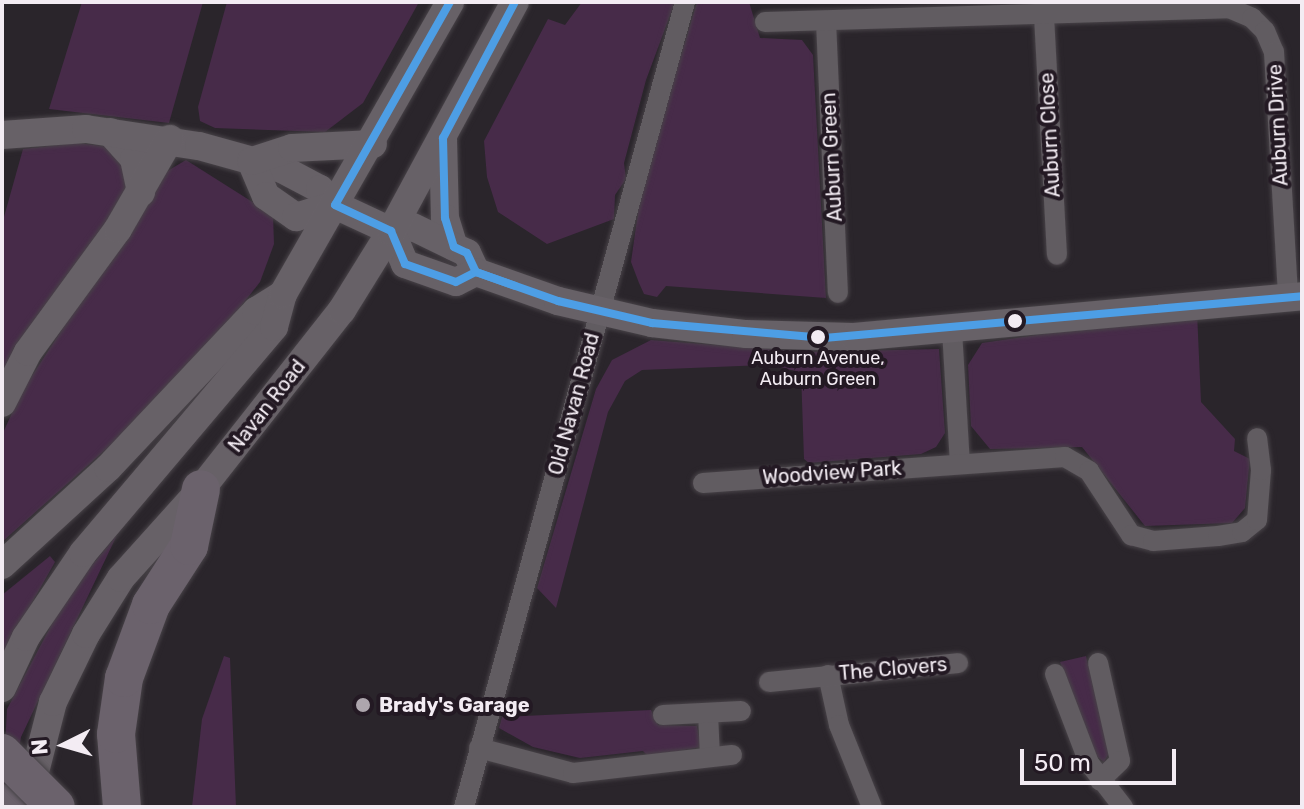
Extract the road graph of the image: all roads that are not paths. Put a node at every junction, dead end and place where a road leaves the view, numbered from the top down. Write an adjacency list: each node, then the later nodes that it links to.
1 (450, 2): 11 (main road)
2 (515, 2): 9 (main road, Navan Road)
3 (685, 2): 22 (street, Old Navan Road)
4 (1044, 16): 5 (street, Auburn Drive); 17 (street, Auburn Close); 21 (street, Auburn Drive)
5 (826, 21): 6 (street, Auburn Drive); 19 (street, Auburn Green)
6 (765, 22)
7 (110, 132): 8 (main road); 10 (main road); 13 (main road)
8 (2, 135)
9 (443, 138): 15 (main road, Navan Road); 16 (main road)
10 (170, 139): 12 (main road); 13 (main road)
11 (373, 144): 12 (main road); 14 (main road)
12 (251, 161): 14 (main road)
13 (141, 192): 24 (main road)
14 (335, 205): 15 (main road); 20 (main road)
15 (391, 231): 16 (main road); 18 (main road); 28 (main road, Navan Road)
16 (454, 247): 18 (main road)
17 (1057, 255)
18 (476, 272): 22 (main road)
19 (838, 293)
20 (283, 294): 29 (main road); 35 (main road)
21 (1295, 297): 23 (main road)
22 (599, 312): 23 (main road); 39 (street, Old Navan Road)
23 (952, 330): 26 (street)
24 (2, 403)
25 (1257, 438): 26 (street, Woodview Park)
26 (960, 464): 27 (street, Woodview Park)
27 (703, 483)
28 (201, 489): 44 (main road, Navan Road); 46 (highway)
29 (2, 565)
30 (958, 663): 33 (street, The Clovers)
31 (1098, 663): 43 (street)
32 (1055, 674): 43 (street)
33 (828, 675): 34 (street, The Clovers); 48 (street, The Clovers)
34 (769, 682)
35 (2, 688)
36 (741, 711): 37 (street)
37 (708, 713): 38 (street); 42 (street)
38 (663, 715)
39 (479, 748): 42 (street); 47 (street, Old Navan Road)
40 (2, 753): 45 (highway, bridge)
41 (732, 755): 42 (street)
42 (710, 757)
43 (1100, 780): 49 (street)
44 (26, 807)
45 (56, 807)
46 (122, 807)
47 (464, 807)
48 (872, 807)
49 (1123, 807)

